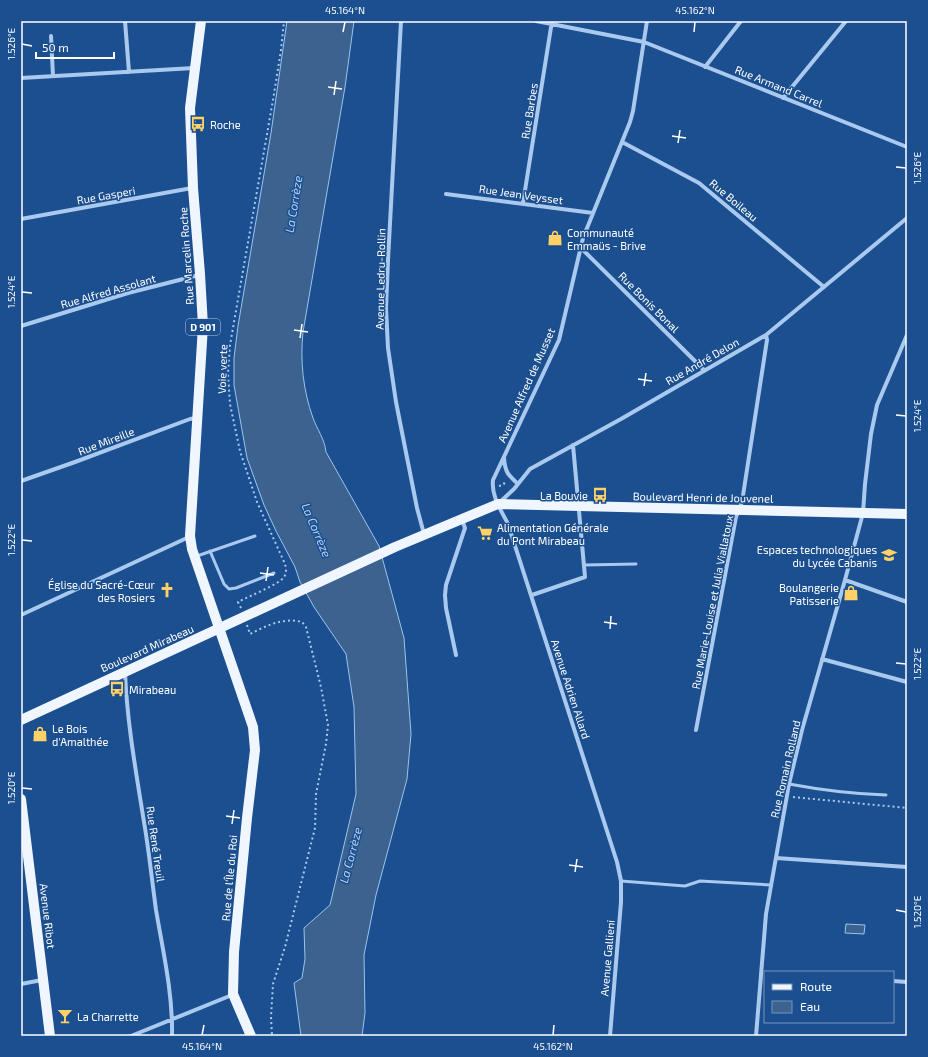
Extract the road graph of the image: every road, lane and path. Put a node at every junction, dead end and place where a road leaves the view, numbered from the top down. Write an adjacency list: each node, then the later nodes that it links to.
1 (125, 21): 14 (street)
2 (201, 21): 13 (main road, Rue Marcelin Roche / D 901)
3 (284, 21): 58 (path, Voie verte)
4 (400, 21): 46 (street, Avenue Ledru-Rollin)
5 (536, 21): 9 (street, Rue Armand Carrel)
6 (647, 21): 11 (street, Avenue Alfred de Musset)
7 (741, 21): 12 (street)
8 (846, 21): 17 (street)
9 (552, 22): 11 (street, Rue Armand Carrel); 22 (street, Rue Barbes)
10 (51, 36): 15 (street)
11 (644, 42): 12 (street, Rue Armand Carrel); 18 (street, Avenue Alfred de Musset)
12 (705, 67): 17 (street, Rue Armand Carrel)
13 (194, 68): 14 (street); 20 (main road, Rue Marcelin Roche / D 901)
14 (129, 72): 15 (street)
15 (53, 76): 16 (street)
16 (21, 78)
17 (783, 98): 19 (street, Rue Armand Carrel)
18 (622, 142): 23 (street, Avenue Alfred de Musset); 28 (street, Rue Boileau)
19 (907, 147)
20 (194, 188): 25 (street, Rue Gasperi); 27 (main road, Rue Marcelin Roche / D 901)
21 (446, 194): 22 (street, Rue Jean Veysset)
22 (523, 204): 23 (street, Rue Jean Veysset)
23 (593, 214): 26 (street, Avenue Alfred de Musset)
24 (907, 218): 28 (street, Rue André Delon)
25 (21, 219)
26 (581, 248): 32 (street, Rue Bonis Bonal); 35 (street, Avenue Alfred de Musset)
27 (200, 274): 29 (street, Rue Alfred Assolant); 33 (main road, Rue Marcelin Roche / D 901)
28 (824, 287): 30 (street, Rue André Delon)
29 (21, 326)
30 (766, 335): 32 (street, Rue André Delon); 42 (street, Rue Marie-Louise et Julia Viallatoux)
31 (907, 335): 43 (street, Rue Romain Rolland)
32 (704, 370): 34 (street, Rue André Delon)
33 (196, 418): 37 (street, Rue Mireille); 47 (main road, Rue Marcelin Roche / D 901)
34 (573, 445): 38 (street, Rue André Delon); 41 (street)
35 (504, 458): 36 (street, Avenue Alfred de Musset); 39 (street, Avenue Alfred de Musset)
36 (510, 477): 38 (street); 39 (path)
37 (21, 481)
38 (518, 484): 40 (street, Rue André Delon)
39 (492, 488): 40 (street)
40 (498, 504): 41 (main road, Boulevard Henri de Jouvenel); 45 (main road); 55 (street, Avenue Adrien Allard)
41 (579, 506): 42 (main road, Boulevard Henri de Jouvenel); 52 (street)
42 (740, 510): 43 (main road, Boulevard Henri de Jouvenel); 65 (street, Rue Marie-Louise et Julia Viallatoux)
43 (862, 513): 44 (main road, Boulevard Henri de Jouvenel); 54 (street, Rue Romain Rolland)
44 (907, 514)
45 (462, 518): 46 (main road); 60 (street)
46 (424, 534): 58 (main road, Boulevard Mirabeau)
47 (190, 536): 50 (main road, Rue Marcelin Roche / D 901); 57 (street)
48 (255, 536): 49 (lane)
49 (210, 551): 50 (lane); 53 (lane)
50 (195, 556): 59 (main road, Rue Marcelin Roche / D 901)
51 (636, 564): 52 (lane)
52 (584, 565): 55 (street)
53 (274, 573)
54 (845, 580): 56 (street); 61 (street, Rue Romain Rolland)
55 (532, 595): 74 (street, Avenue Adrien Allard)
56 (907, 602)
57 (21, 615)
58 (245, 617): 59 (main road, Boulevard Mirabeau); 87 (path, Voie verte)
59 (220, 629): 62 (main road, Boulevard Mirabeau); 81 (main road, Rue de l'Île du Roi / D 901)
60 (456, 655)
61 (822, 659): 63 (street); 66 (street, Rue Romain Rolland)
62 (125, 671): 64 (main road, Boulevard Mirabeau); 82 (street, Rue René Treuil)
63 (907, 682)
64 (21, 720)
65 (696, 730)
66 (789, 784): 67 (lane); 68 (street, Rue Romain Rolland)
67 (886, 795)
68 (786, 797): 70 (path); 71 (street, Rue Romain Rolland)
69 (21, 799): 72 (main road, Avenue Ribot)
70 (907, 808)
71 (776, 858): 73 (street); 75 (street, Rue Romain Rolland)
72 (25, 862): 77 (main road, Avenue Ribot)
73 (907, 868)
74 (621, 881): 75 (lane); 88 (street, Avenue Gallieni)
75 (771, 885): 76 (street, Rue Romain Rolland)
76 (763, 972): 89 (street, Rue Romain Rolland)
77 (44, 979): 80 (street); 83 (main road, Avenue Ribot)
78 (894, 981): 79 (street)
79 (907, 982)
80 (21, 984)
81 (233, 994): 82 (street); 86 (main road, Rue de l'Île du Roi / D 901)
82 (173, 1018): 84 (street); 85 (street, Rue René Treuil)
83 (50, 1036)
84 (131, 1036)
85 (172, 1036)
86 (252, 1036)
87 (272, 1036)
88 (610, 1036)
89 (756, 1036)

